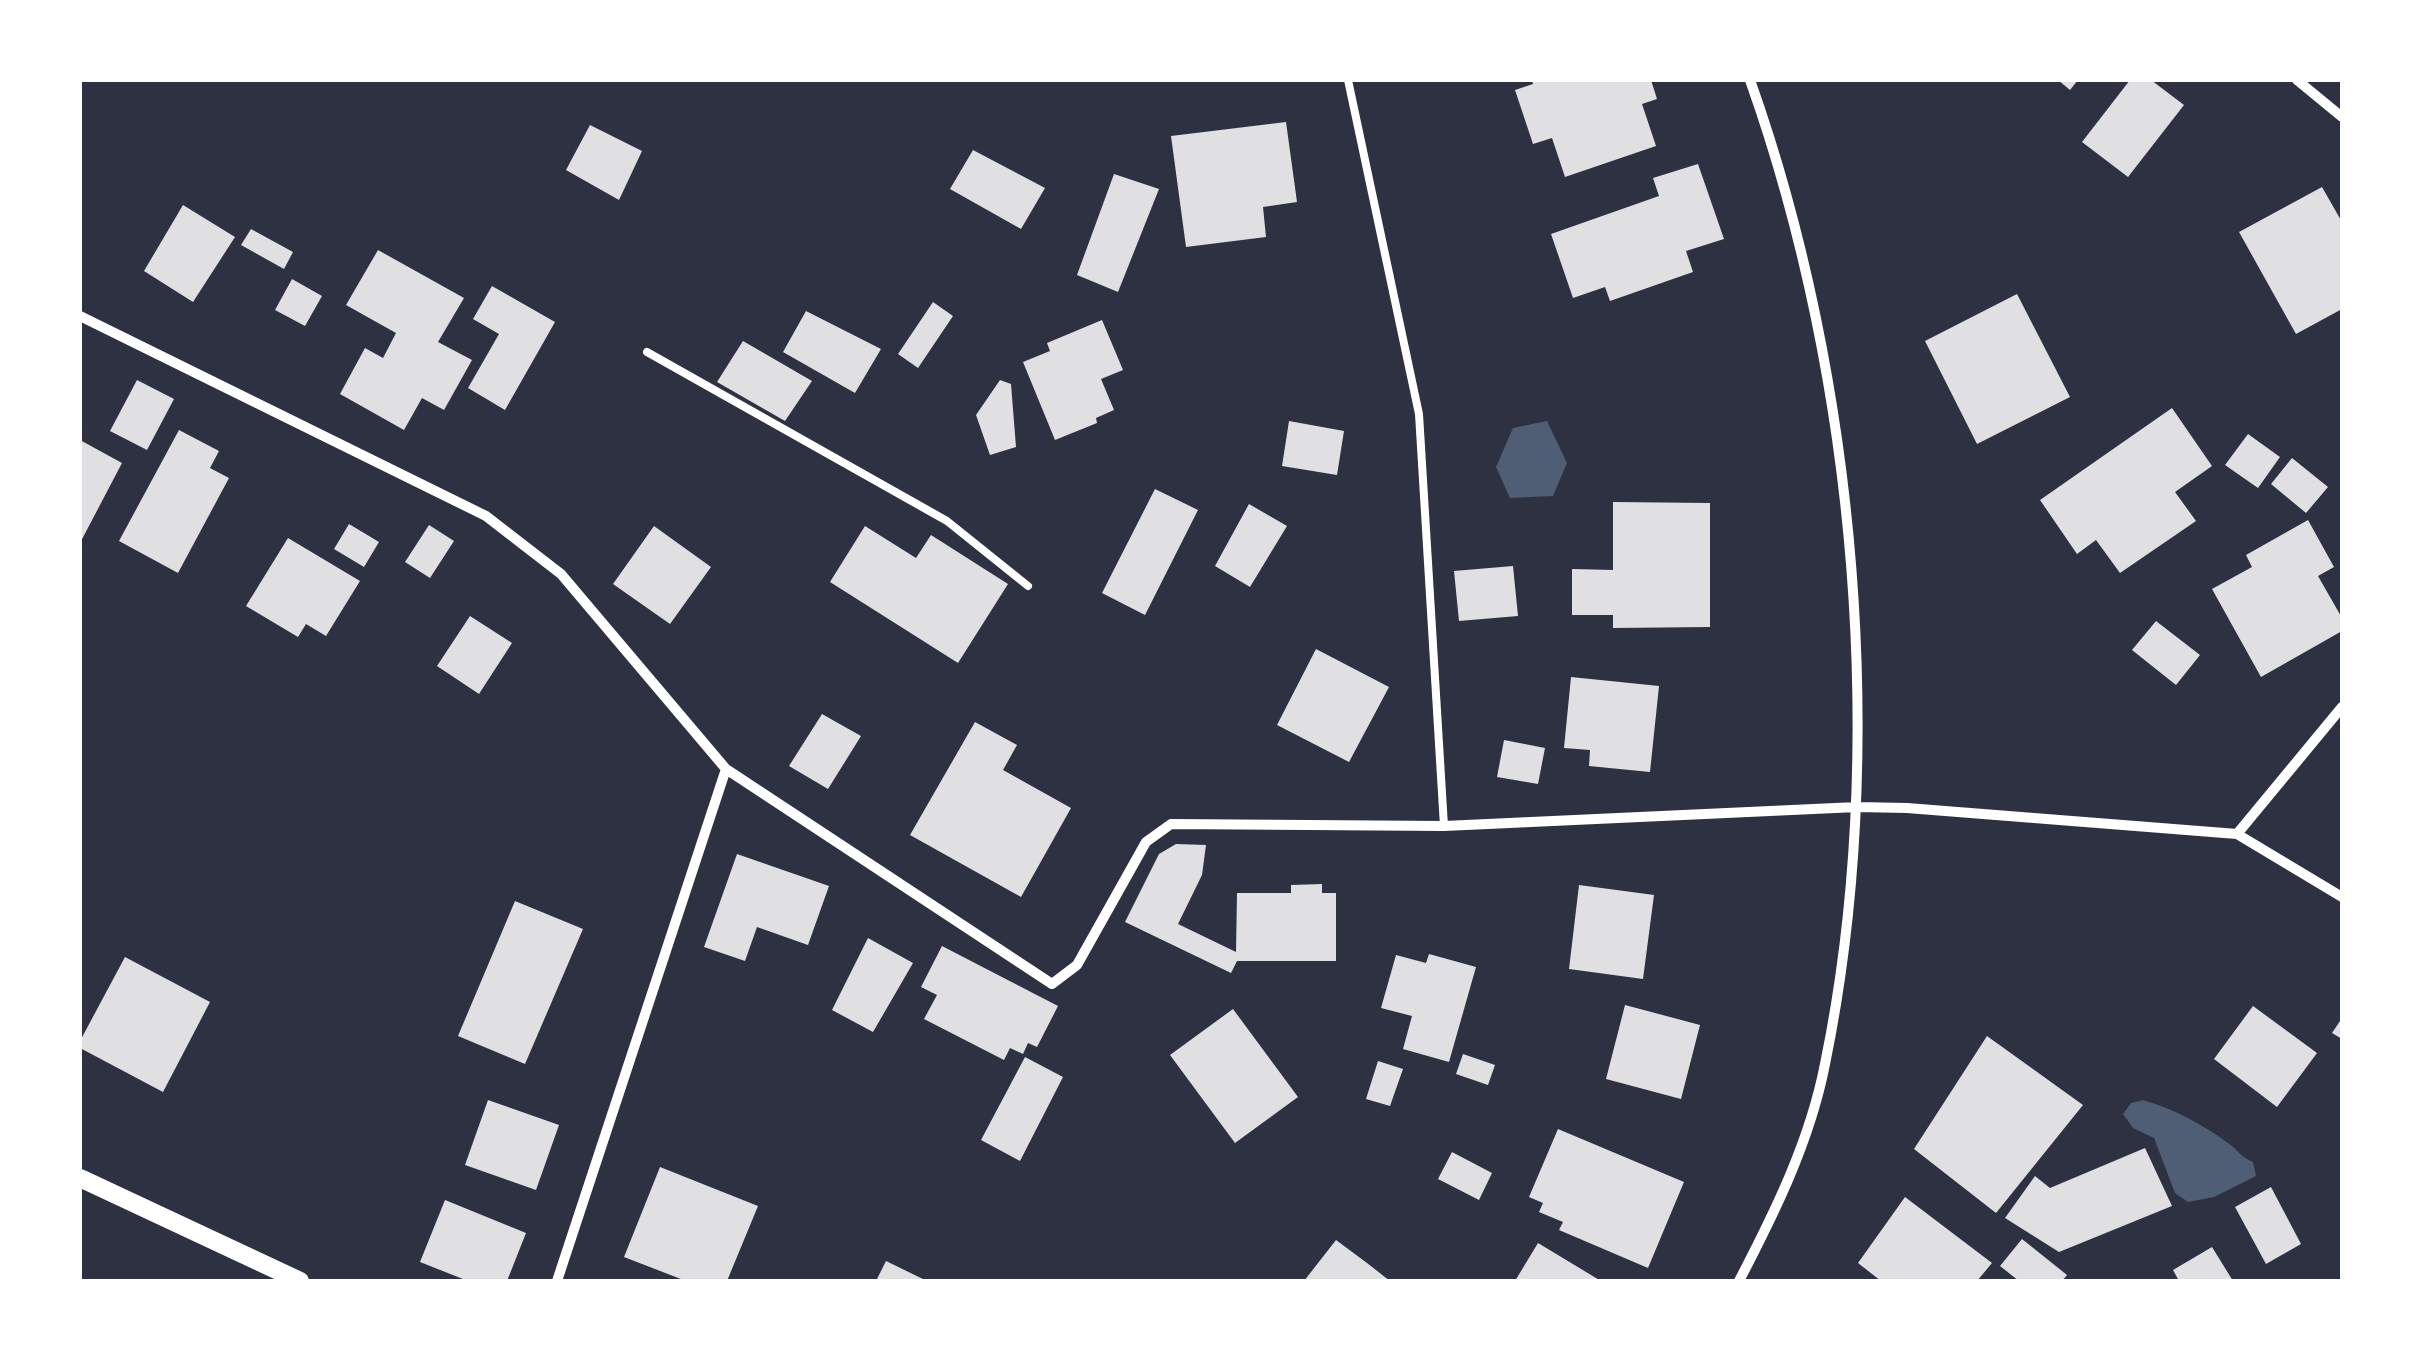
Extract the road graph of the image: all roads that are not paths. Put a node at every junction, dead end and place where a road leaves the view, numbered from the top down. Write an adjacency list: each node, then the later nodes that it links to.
1 (1348, 80): 11 (lane)
2 (1750, 80): 10 (street)
3 (2296, 80): 4 (street)
4 (2342, 117)
5 (80, 316): 9 (street)
6 (647, 352): 7 (lane)
7 (1028, 586)
8 (2342, 706): 12 (street)
9 (726, 770): 11 (street); 16 (street)
10 (1857, 807): 11 (street); 12 (street); 17 (street)
11 (1444, 826)
12 (2237, 834): 13 (street)
13 (2342, 897)
14 (80, 1178): 15 (street)
15 (300, 1281)
16 (556, 1281)
17 (1739, 1281)

